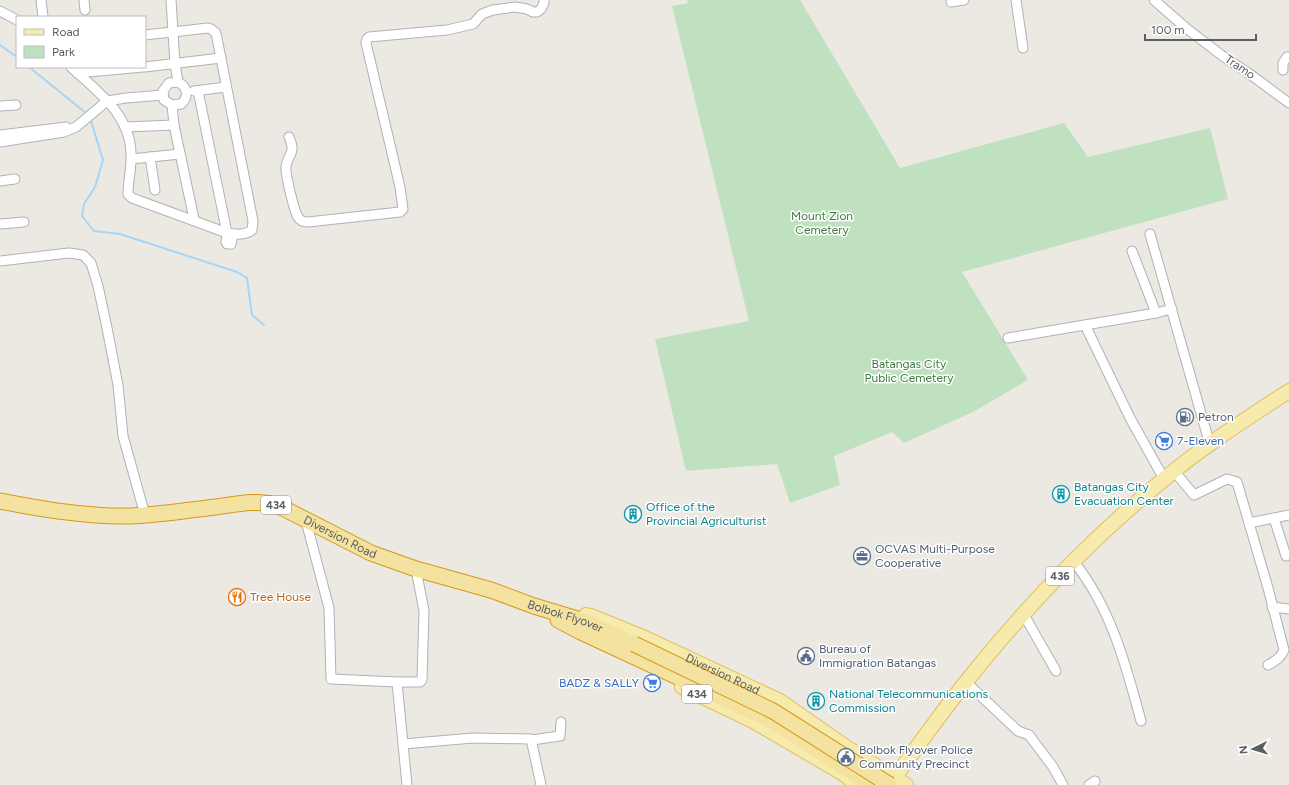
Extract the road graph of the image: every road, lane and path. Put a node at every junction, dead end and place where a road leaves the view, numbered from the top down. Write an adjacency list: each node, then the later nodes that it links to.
1 (42, 0): 11 (street)
2 (84, 0): 10 (street)
3 (171, 0): 13 (street)
4 (544, 0): 37 (street)
5 (964, 0): 8 (street)
6 (1016, 0): 15 (street)
7 (1154, 0): 29 (street, Tramo)
8 (951, 2)
9 (0, 10): 12 (street)
10 (85, 10)
11 (43, 16)
12 (16, 19)
13 (172, 32): 14 (street); 17 (street); 18 (street)
14 (146, 35)
15 (1023, 48)
16 (1289, 57): 22 (street)
17 (221, 58): 18 (street); 24 (street)
18 (175, 64): 19 (street); 23 (street)
19 (146, 67)
20 (121, 68): 21 (street)
21 (74, 70): 28 (street)
22 (1283, 70)
23 (178, 82): 26 (street); 27 (street)
24 (226, 87): 25 (street); 48 (street)
25 (198, 91): 26 (street); 48 (street)
26 (187, 92): 31 (street)
27 (163, 95): 28 (street); 31 (street)
28 (107, 101): 34 (street); 35 (street)
29 (1289, 103)
30 (16, 105): 32 (street)
31 (172, 105): 33 (street)
32 (0, 106)
33 (174, 125): 35 (street); 39 (street)
34 (76, 127): 36 (street); 38 (street)
35 (125, 127): 41 (street)
36 (0, 135)
37 (290, 137)
38 (0, 142)
39 (180, 154): 40 (street); 45 (street)
40 (150, 156): 41 (street); 44 (street)
41 (131, 158): 45 (street)
42 (16, 179): 43 (street)
43 (0, 182)
44 (155, 190)
45 (194, 220): 48 (street)
46 (24, 222): 47 (street)
47 (0, 224)
48 (230, 233)
49 (1150, 234): 52 (street)
50 (1132, 251): 53 (street)
51 (0, 261): 60 (street)
52 (1172, 309): 53 (street); 57 (street)
53 (1156, 313): 54 (street)
54 (1085, 325): 55 (street); 58 (street)
55 (1008, 338)
56 (1289, 391): 57 (main road, 436)
57 (1210, 445): 58 (main road, 436)
58 (1169, 475): 64 (street); 66 (main road, 436)
59 (0, 501): 60 (highway, Diversion Road / 434)
60 (145, 515): 63 (highway, Diversion Road / 434)
61 (1289, 516): 62 (street)
62 (1274, 518): 64 (street); 65 (street)
63 (306, 521): 67 (highway, Diversion Road / 434); 75 (street)
64 (1249, 523): 69 (street)
65 (1286, 556)
66 (1074, 562): 71 (main road, 436); 77 (street)
67 (416, 569): 68 (highway, Diversion Road / 434); 75 (street)
68 (534, 606): 72 (highway, Bolbok Flyover / 434); 81 (main road, Diversion Road / 434); 84 (main road, Diversion Road / 434)
69 (1272, 606): 70 (street); 73 (street)
70 (1289, 609)
71 (1024, 615): 74 (street); 76 (main road, 436)
72 (632, 649): 81 (highway, Bolbok Flyover / 434, bridge); 85 (highway, Bolbok Flyover / 434)
73 (1268, 665)
74 (1056, 671)
75 (397, 682): 80 (street)
76 (966, 682): 81 (main road, 436); 86 (street)
77 (1141, 721)
78 (561, 722): 79 (street)
79 (532, 740): 80 (street); 83 (street)
80 (403, 744): 82 (street)
81 (895, 783)
82 (407, 785)
83 (541, 785)
84 (858, 785)
85 (872, 785)
86 (1063, 785)

